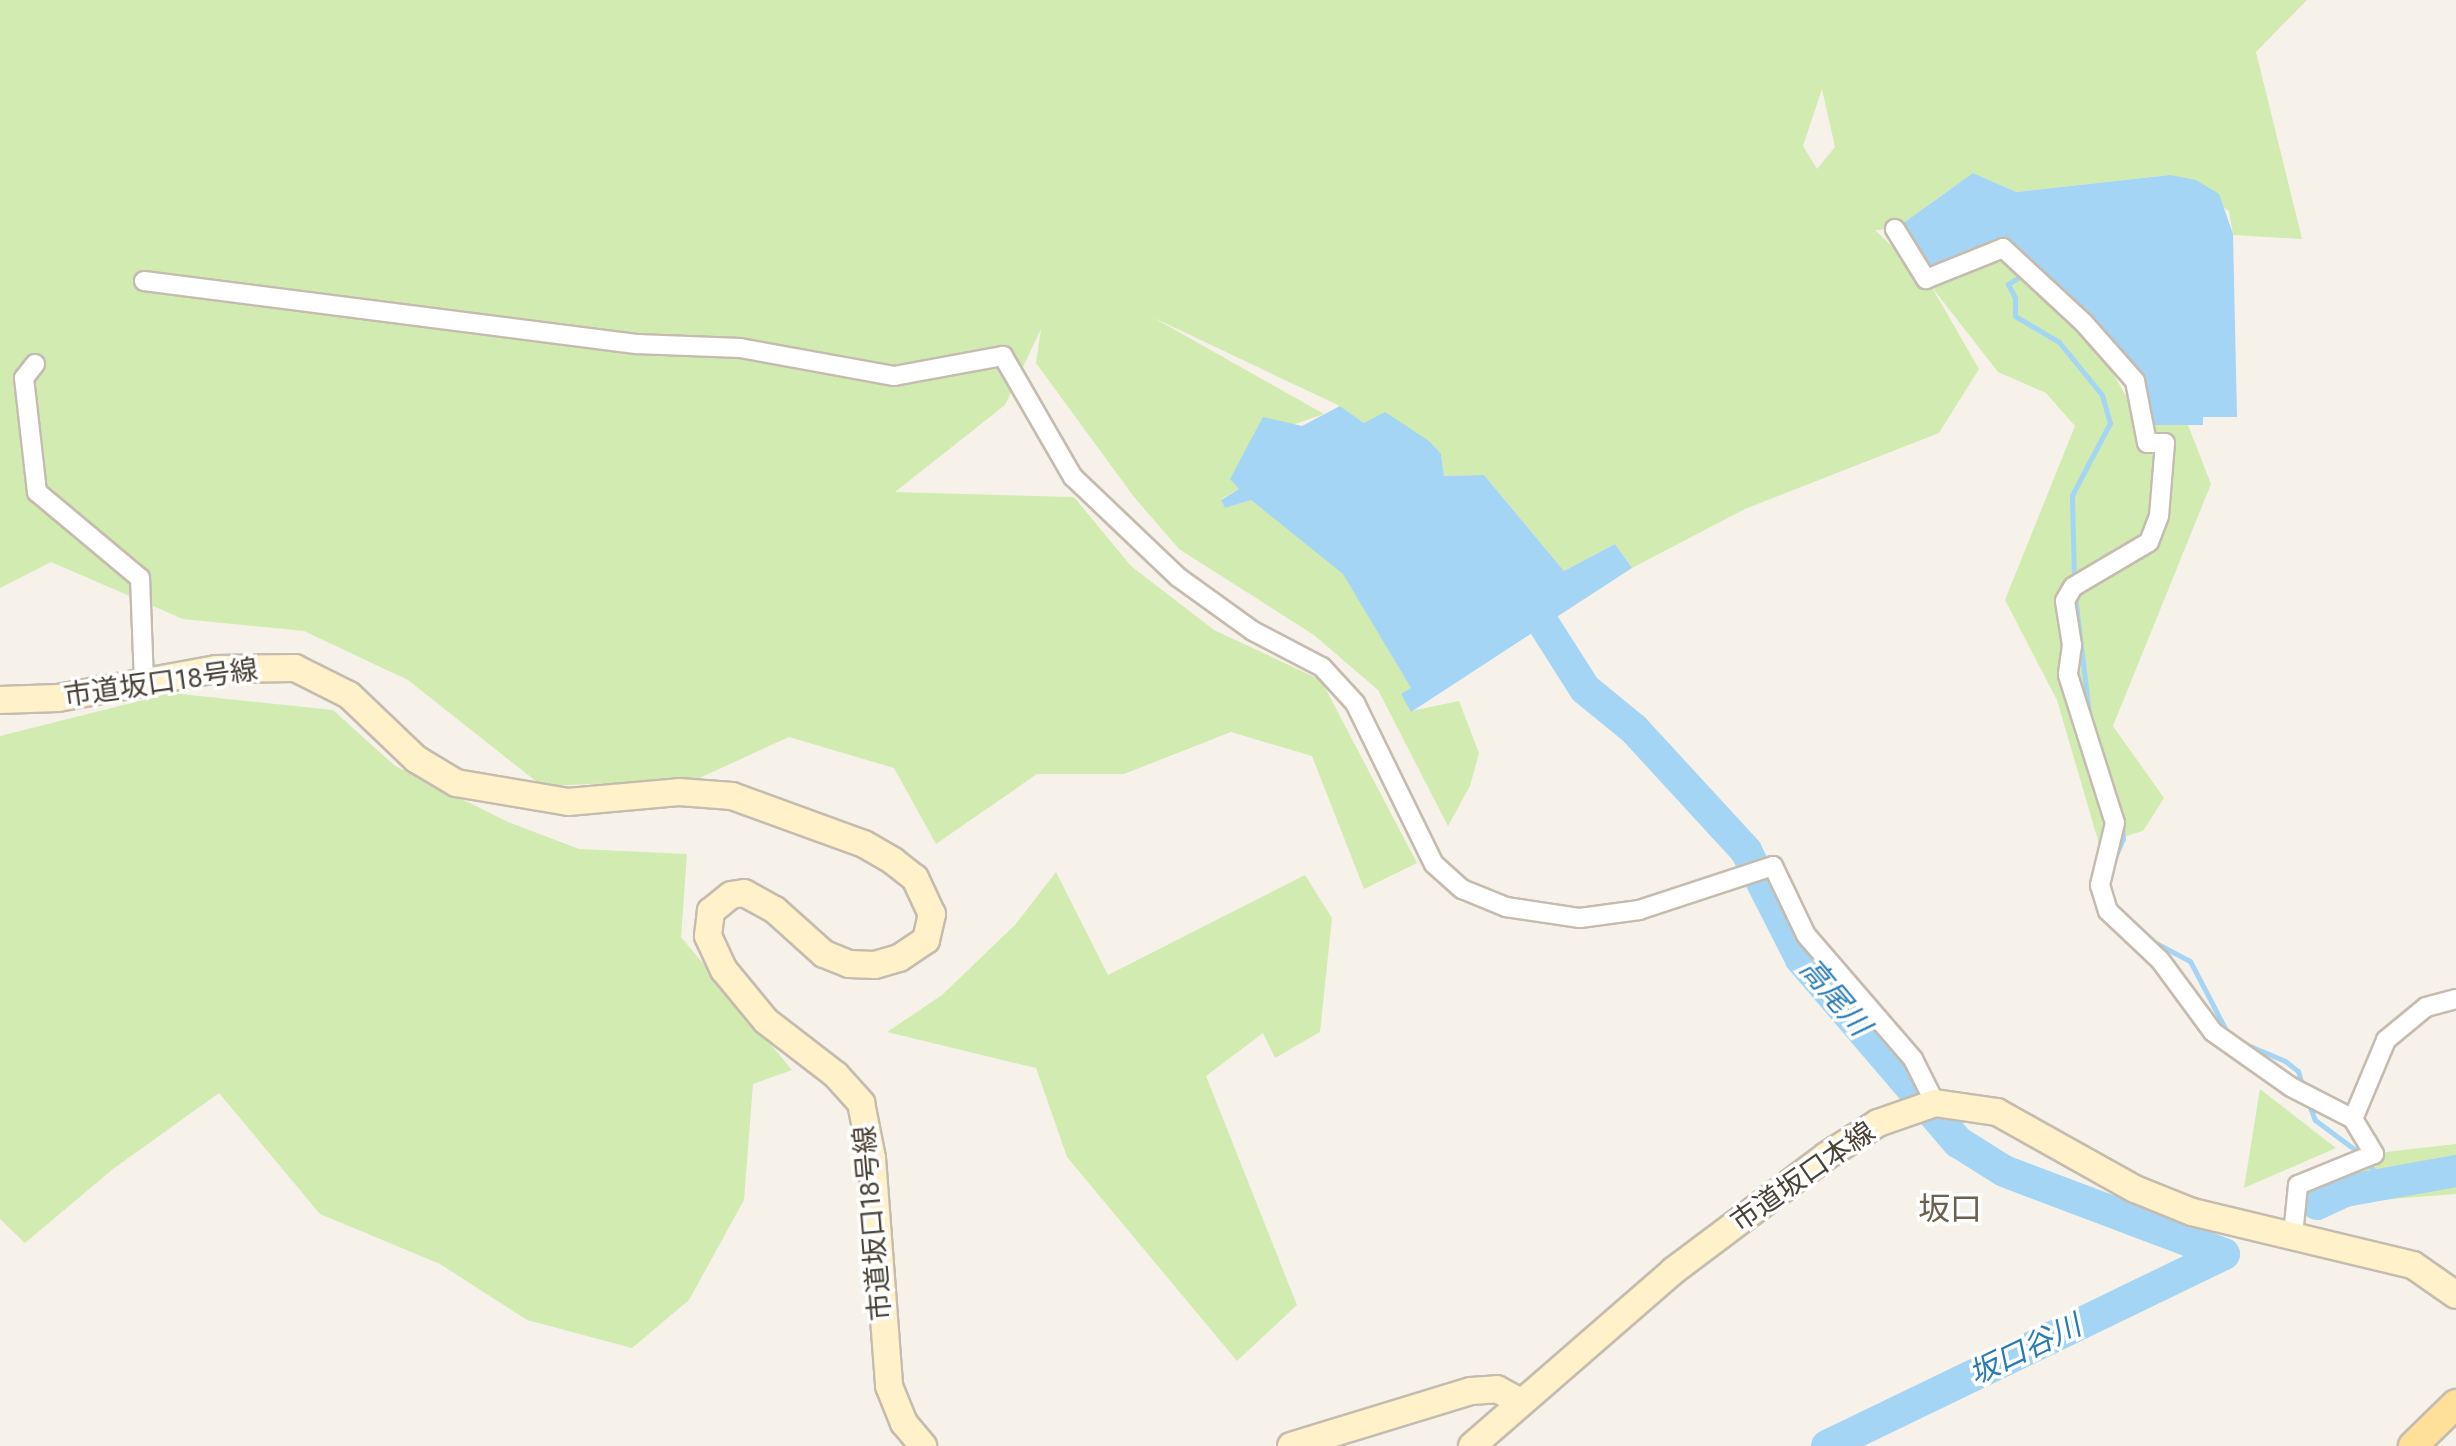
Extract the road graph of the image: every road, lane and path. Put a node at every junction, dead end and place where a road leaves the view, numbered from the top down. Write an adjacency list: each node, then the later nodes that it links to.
1 (1895, 229): 8 (street)
2 (144, 281): 7 (street)
3 (35, 364): 4 (street)
4 (144, 681): 5 (street, 市道坂口18号線); 13 (street, 市道坂口18号線)
5 (0, 700)
6 (2456, 999): 8 (street)
7 (1935, 1103): 9 (street, 市道坂口本線); 11 (street, 市道坂口本線)
8 (2353, 1119): 9 (street)
9 (2293, 1235): 10 (street, 市道坂口本線)
10 (2456, 1295)
11 (1520, 1402): 14 (street); 15 (street, 市道坂口本線)
12 (2456, 1404): 16 (main road)
13 (923, 1446)
14 (1291, 1446)
15 (1472, 1446)
16 (2413, 1446)

